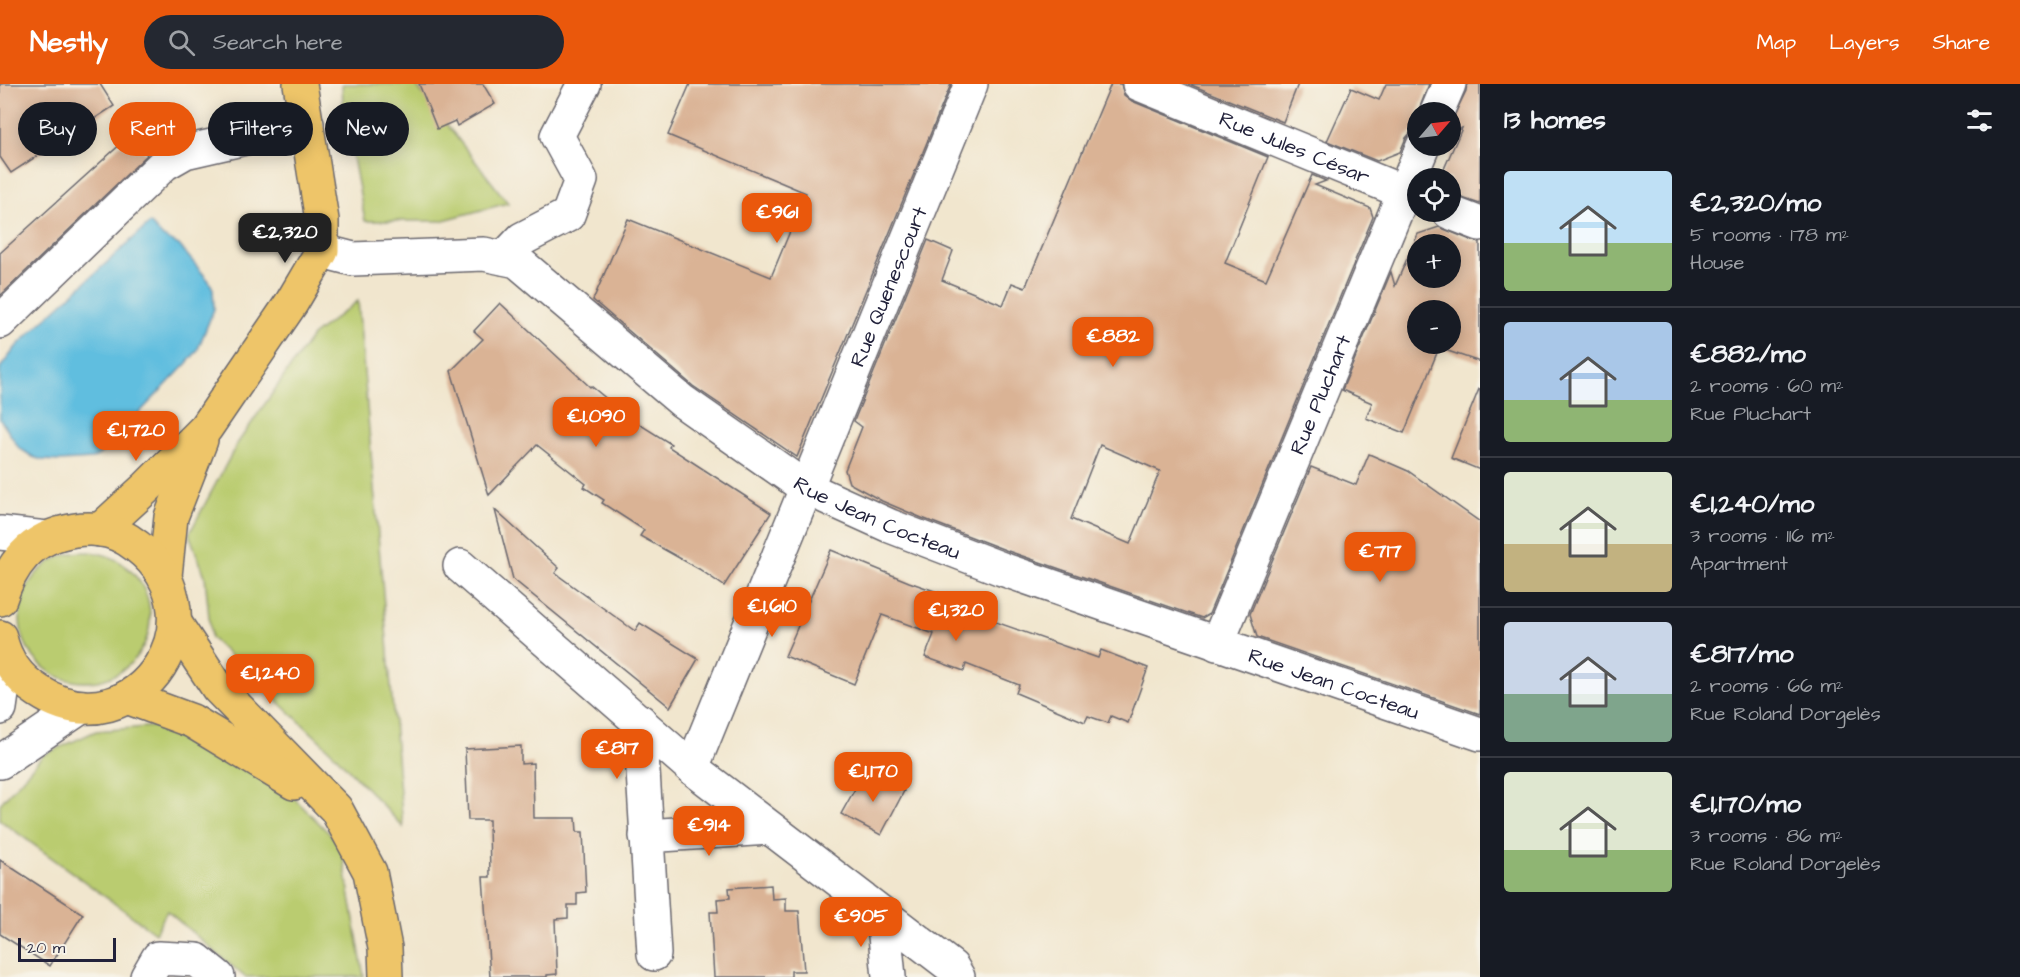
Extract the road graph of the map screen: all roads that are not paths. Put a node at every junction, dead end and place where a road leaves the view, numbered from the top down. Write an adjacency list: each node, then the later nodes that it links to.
1 (300, 84): 6 (main road)
2 (584, 84): 15 (street)
3 (970, 84): 18 (street, Rue Quenescourt)
4 (1139, 84): 10 (street, Rue Jules César)
5 (1449, 84): 7 (street)
6 (303, 102)
7 (1441, 102)
8 (208, 147): 16 (street)
9 (312, 156): 14 (main road)
10 (1407, 193)
11 (1407, 204): 26 (street, Rue Pluchart)
12 (1461, 217): 13 (street)
13 (1480, 224)
14 (322, 251): 15 (street, Rue Jean Cocteau); 17 (main road)
15 (504, 258): 18 (street, Rue Jean Cocteau)
16 (0, 322)
17 (206, 428): 19 (main road); 23 (main road)
18 (806, 488): 26 (street, Rue Jean Cocteau); 34 (street, Rue Quenescourt)
19 (100, 530): 21 (main road); 23 (main road)
20 (0, 533): 21 (street)
21 (46, 538): 24 (main road)
22 (460, 566): 31 (street)
23 (165, 576): 25 (main road)
24 (0, 599)
25 (175, 623): 28 (main road); 35 (main road)
26 (1217, 644): 32 (street, Rue Jean Cocteau)
27 (3, 648): 29 (main road); 30 (street)
28 (127, 697): 29 (main road); 35 (main road)
29 (81, 707): 33 (street)
30 (0, 708)
31 (640, 721): 34 (street); 37 (street)
32 (1480, 734)
33 (0, 762)
34 (692, 768): 36 (street)
35 (336, 809): 42 (main road)
36 (768, 828): 37 (street); 38 (street)
37 (646, 836): 39 (street)
38 (883, 915): 43 (street); 44 (street)
39 (654, 954)
40 (147, 977): 41 (street)
41 (218, 977)
42 (386, 977)
43 (890, 977)
44 (958, 977)

